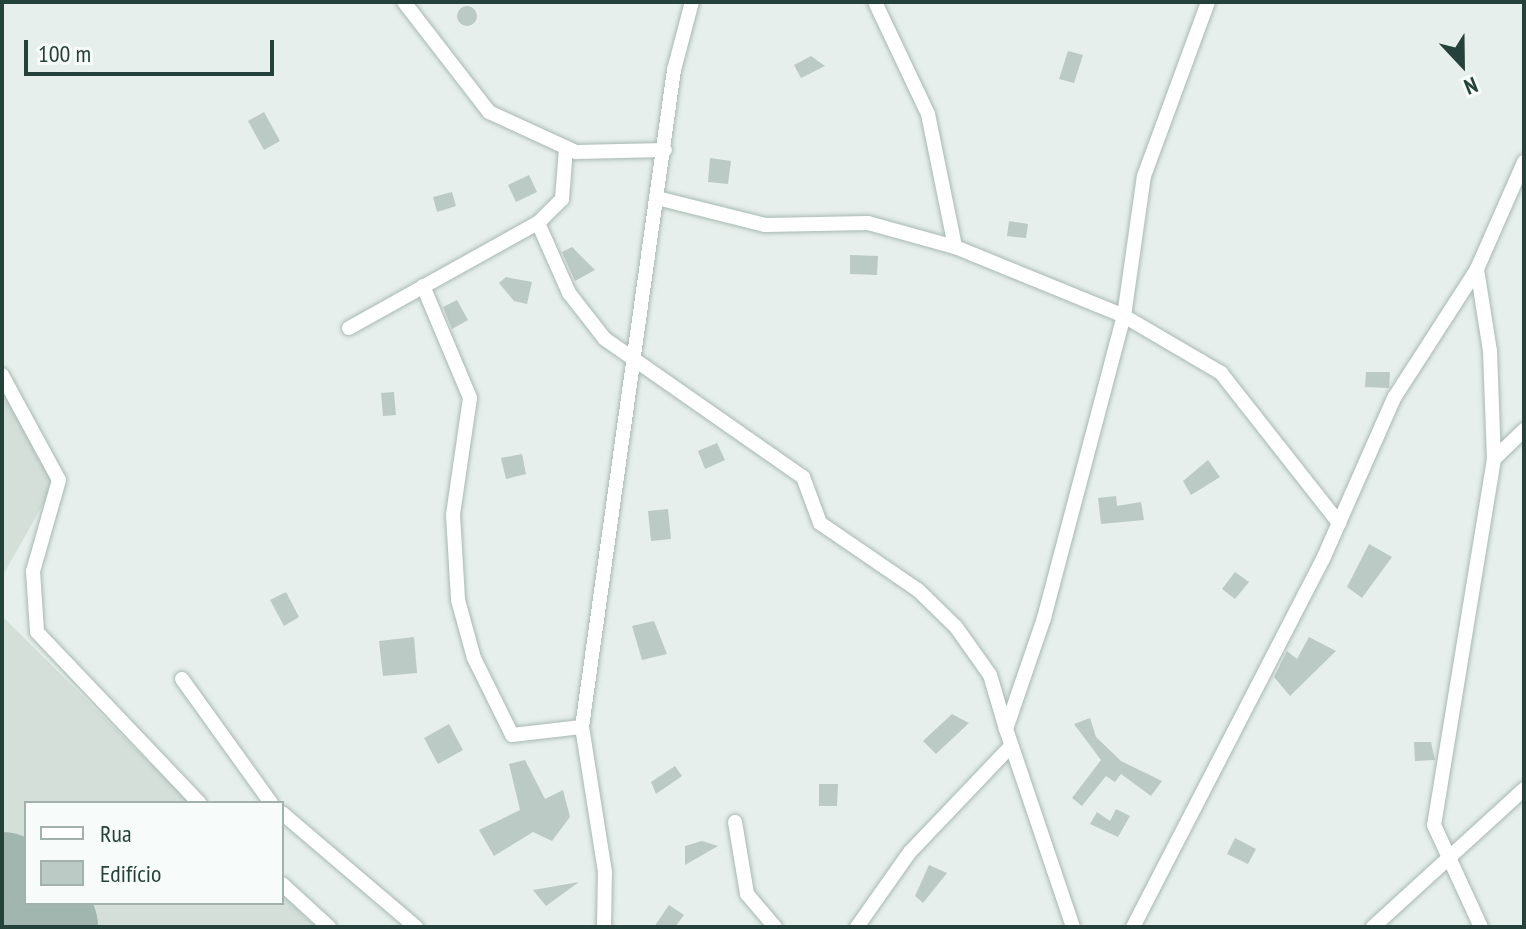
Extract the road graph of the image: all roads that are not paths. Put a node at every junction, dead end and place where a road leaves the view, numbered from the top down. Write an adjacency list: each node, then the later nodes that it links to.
1 (404, 2): 5 (street)
2 (692, 2): 6 (street)
3 (875, 2): 10 (street)
4 (1208, 2): 13 (street)
5 (566, 148): 6 (street); 9 (street)
6 (665, 150): 8 (street)
7 (1524, 162): 11 (street)
8 (657, 198): 10 (street); 15 (street)
9 (538, 223): 12 (street); 15 (street)
10 (955, 247): 13 (street)
11 (1477, 269): 18 (street); 19 (street)
12 (423, 286): 14 (street); 21 (street)
13 (1124, 316): 19 (street); 22 (street)
14 (349, 328)
15 (638, 366): 21 (street); 22 (street)
16 (2, 375): 25 (street)
17 (1524, 430): 18 (street)
18 (1494, 459): 29 (street)
19 (1339, 523): 37 (street)
20 (182, 679): 26 (street)
21 (582, 727): 33 (street)
22 (1006, 729): 23 (street)
23 (1009, 748): 35 (street); 36 (street)
24 (1524, 789): 29 (street)
25 (197, 801)
26 (270, 801)
27 (284, 815): 32 (street)
28 (735, 822): 34 (street)
29 (1445, 860): 38 (street); 39 (street)
30 (284, 886): 31 (street)
31 (329, 927)
32 (416, 927)
33 (604, 927)
34 (775, 927)
35 (857, 927)
36 (1073, 927)
37 (1133, 927)
38 (1373, 927)
39 (1481, 927)

